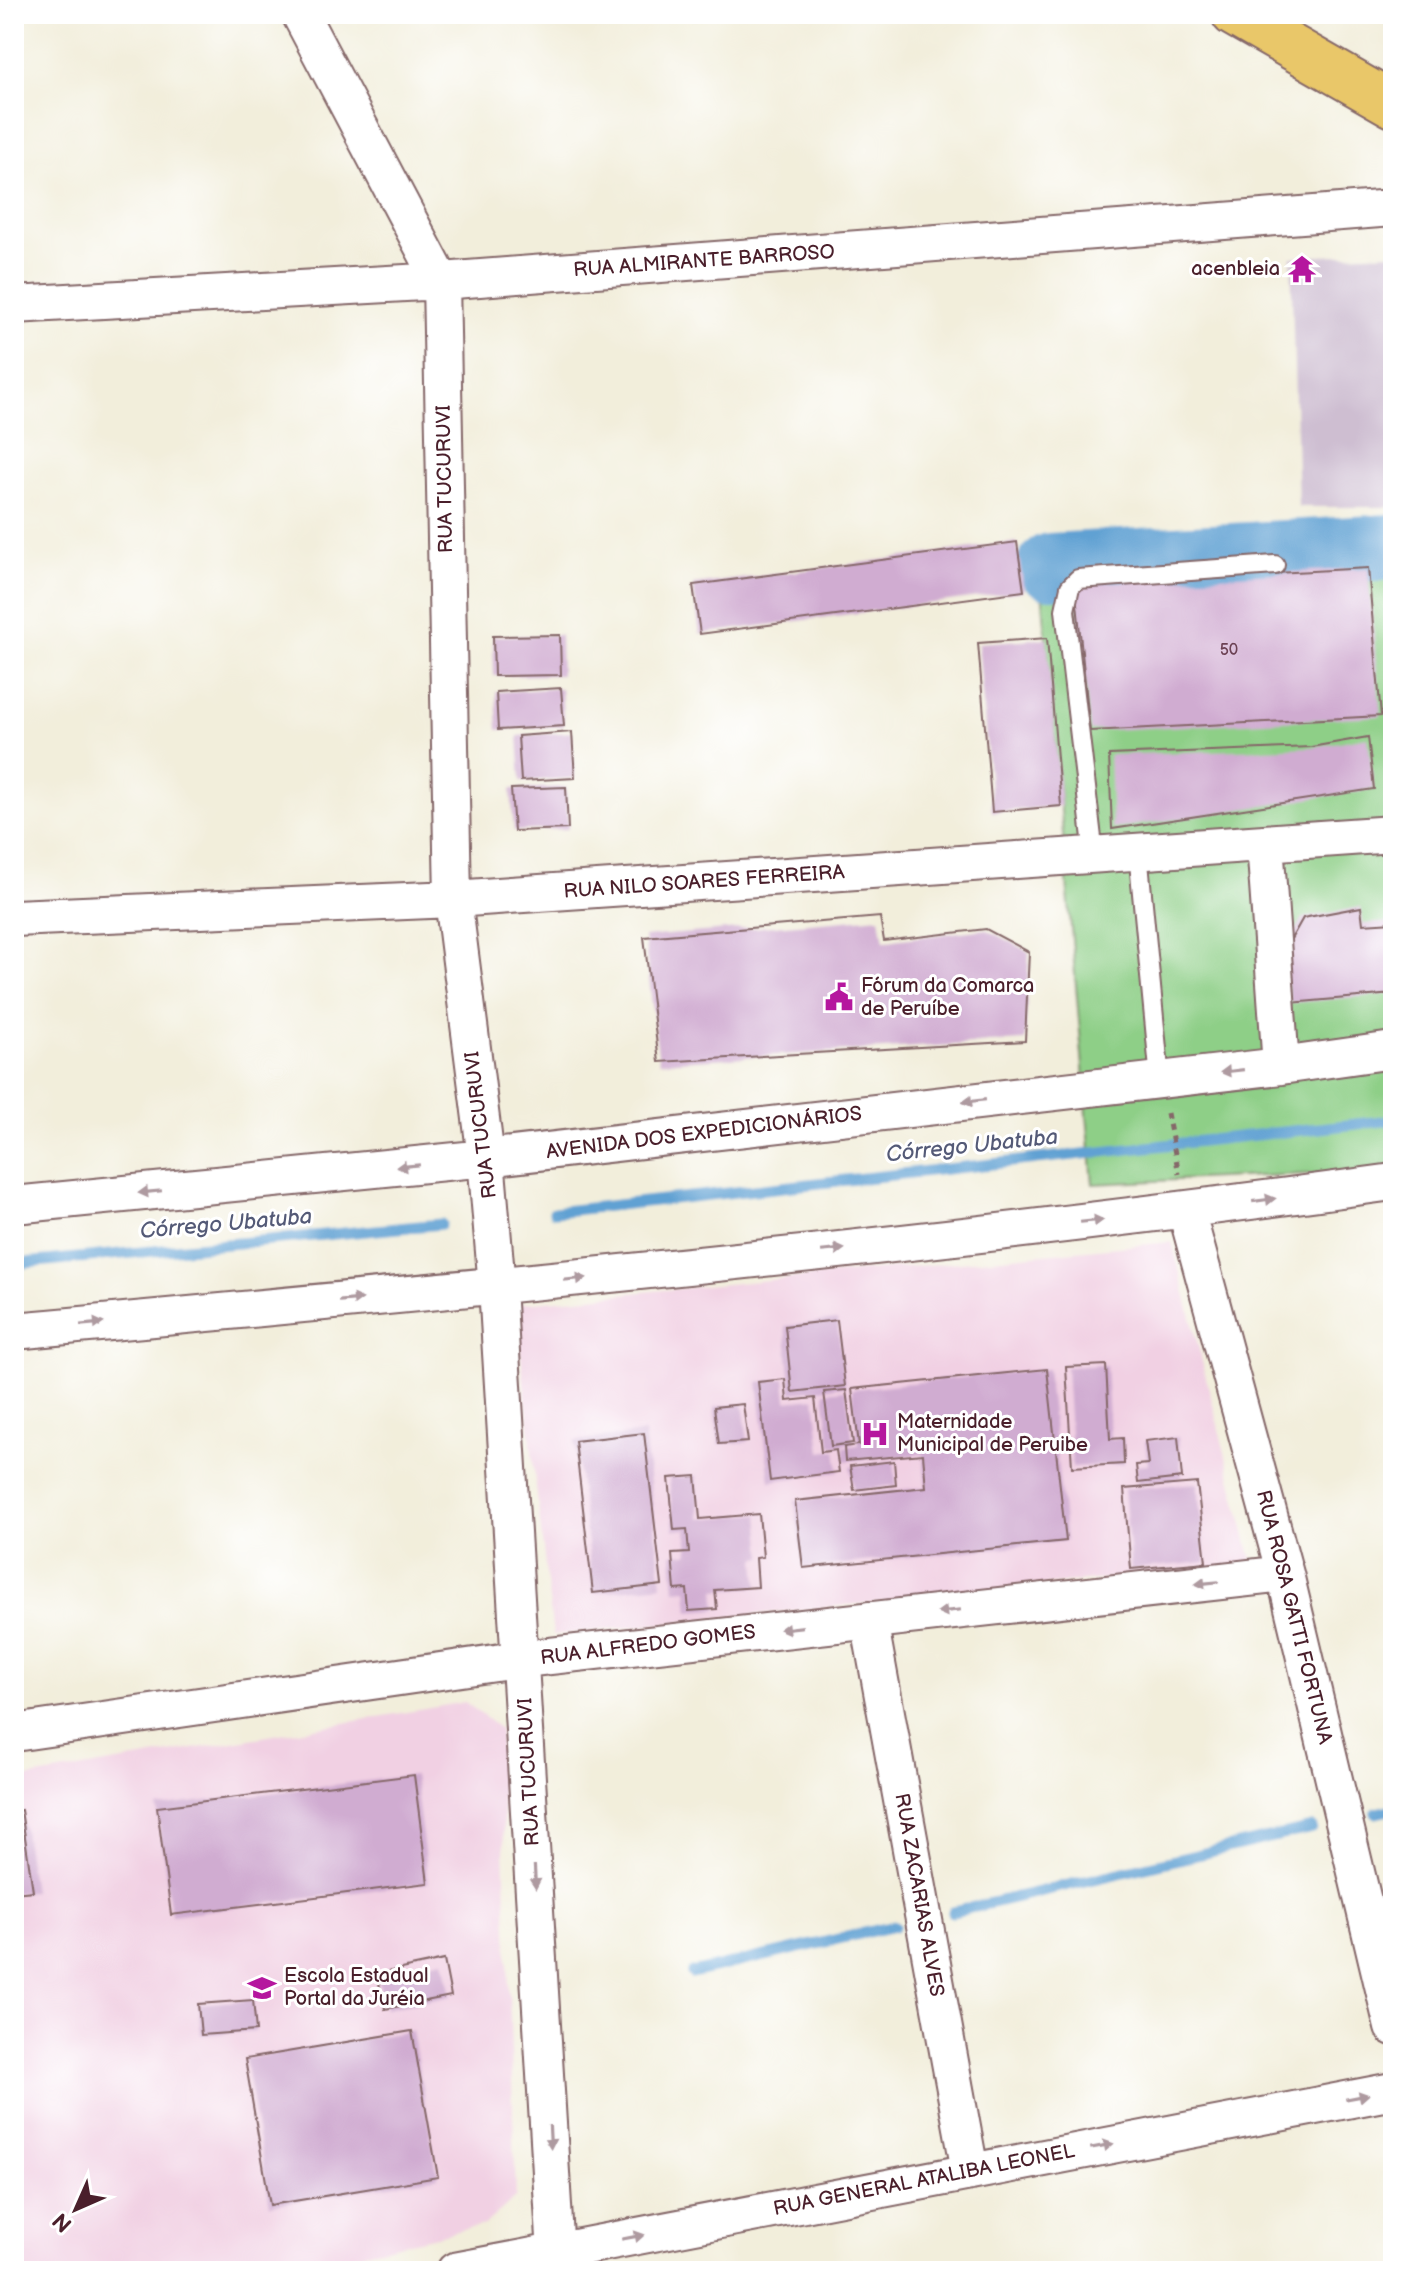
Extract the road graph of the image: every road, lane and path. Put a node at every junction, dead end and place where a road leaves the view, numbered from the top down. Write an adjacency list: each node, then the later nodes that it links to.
1 (300, 14): 5 (street, RUA TUCURUVI)
2 (1234, 14): 3 (main road)
3 (1393, 105)
4 (1393, 208): 5 (street, RUA ALMIRANTE BARROSO)
5 (441, 281): 6 (street, RUA ALMIRANTE BARROSO); 12 (street, RUA TUCURUVI)
6 (14, 305)
7 (1275, 565): 11 (lane)
8 (1393, 834): 9 (street, RUA NILO SOARES FERREIRA)
9 (1265, 843): 10 (street, RUA NILO SOARES FERREIRA); 15 (street)
10 (1138, 852): 11 (street, RUA NILO SOARES FERREIRA); 16 (lane)
11 (1094, 855): 12 (street, RUA NILO SOARES FERREIRA)
12 (453, 899): 13 (street, RUA NILO SOARES FERREIRA); 17 (street, RUA TUCURUVI)
13 (14, 918)
14 (1393, 1050): 15 (street, AVENIDA DOS EXPEDICIONÁRIOS)
15 (1281, 1066): 16 (street, AVENIDA DOS EXPEDICIONÁRIOS, one-way to 16)
16 (1162, 1091): 17 (street, AVENIDA DOS EXPEDICIONÁRIOS, one-way to 17); 19 (path)
17 (486, 1158): 20 (street, AVENIDA DOS EXPEDICIONÁRIOS, one-way to 20); 21 (street, RUA TUCURUVI)
18 (1393, 1182): 19 (street, one-way to 18)
19 (1184, 1199): 21 (street, one-way to 19); 23 (street, RUA ROSA GATTI FORTUNA)
20 (14, 1205)
21 (497, 1287): 22 (street, one-way to 21); 25 (street, RUA TUCURUVI)
22 (14, 1331)
23 (1285, 1574): 24 (street, RUA ALFREDO GOMES, one-way to 24); 27 (street, RUA ROSA GATTI FORTUNA)
24 (869, 1620): 25 (street, RUA ALFREDO GOMES, one-way to 25); 29 (street, RUA ZACARIAS ALVES)
25 (523, 1659): 26 (street, RUA ALFREDO GOMES); 30 (street, RUA TUCURUVI, one-way to 30)
26 (14, 1733)
27 (1393, 2027)
28 (1393, 2091): 29 (street, RUA GENERAL ATALIBA LEONEL, one-way to 28)
29 (970, 2171): 30 (street, RUA GENERAL ATALIBA LEONEL, one-way to 29)
30 (557, 2262): 31 (street, RUA GENERAL ATALIBA LEONEL)
31 (455, 2271)

